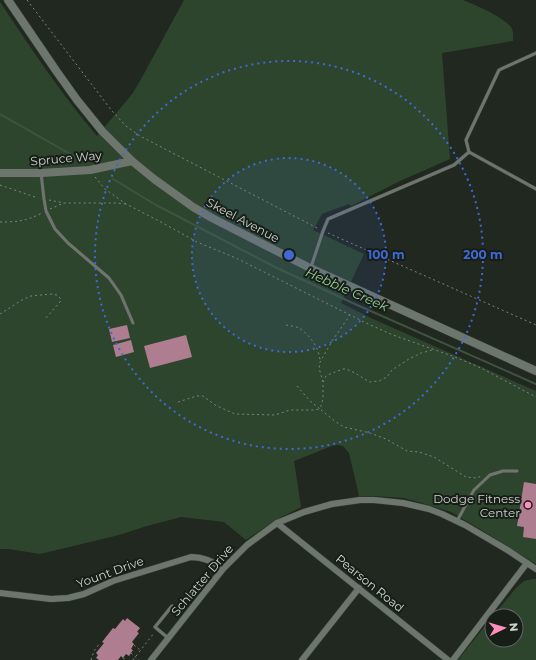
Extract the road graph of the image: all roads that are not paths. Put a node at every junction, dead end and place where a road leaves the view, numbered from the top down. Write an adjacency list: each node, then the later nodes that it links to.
1 (8, 0): 4 (street, Skeel Avenue)
2 (536, 53): 3 (lane)
3 (469, 152): 7 (lane); 8 (lane)
4 (132, 161): 6 (street, Spruce Way); 8 (street, Skeel Avenue)
5 (0, 173): 6 (street, Spruce Way)
6 (41, 173): 9 (lane)
7 (536, 188)
8 (310, 268): 10 (street, Skeel Avenue)
9 (133, 323)
10 (536, 371)
11 (517, 471): 12 (lane)
12 (457, 521): 13 (street, Schlatter Drive); 14 (street, Schlatter Drive)
13 (277, 523): 15 (street, Schlatter Drive); 17 (street, Pearson Road)
14 (527, 563): 16 (street, Schlatter Drive); 24 (street)
15 (223, 569): 18 (street, Yount Drive); 20 (street, Schlatter Drive)
16 (536, 569)
17 (359, 588): 22 (street); 23 (street, Pearson Road)
18 (0, 593)
19 (172, 606): 20 (lane)
20 (168, 638): 21 (street, Schlatter Drive)
21 (151, 660)
22 (302, 660)
23 (448, 660)
24 (453, 660)

